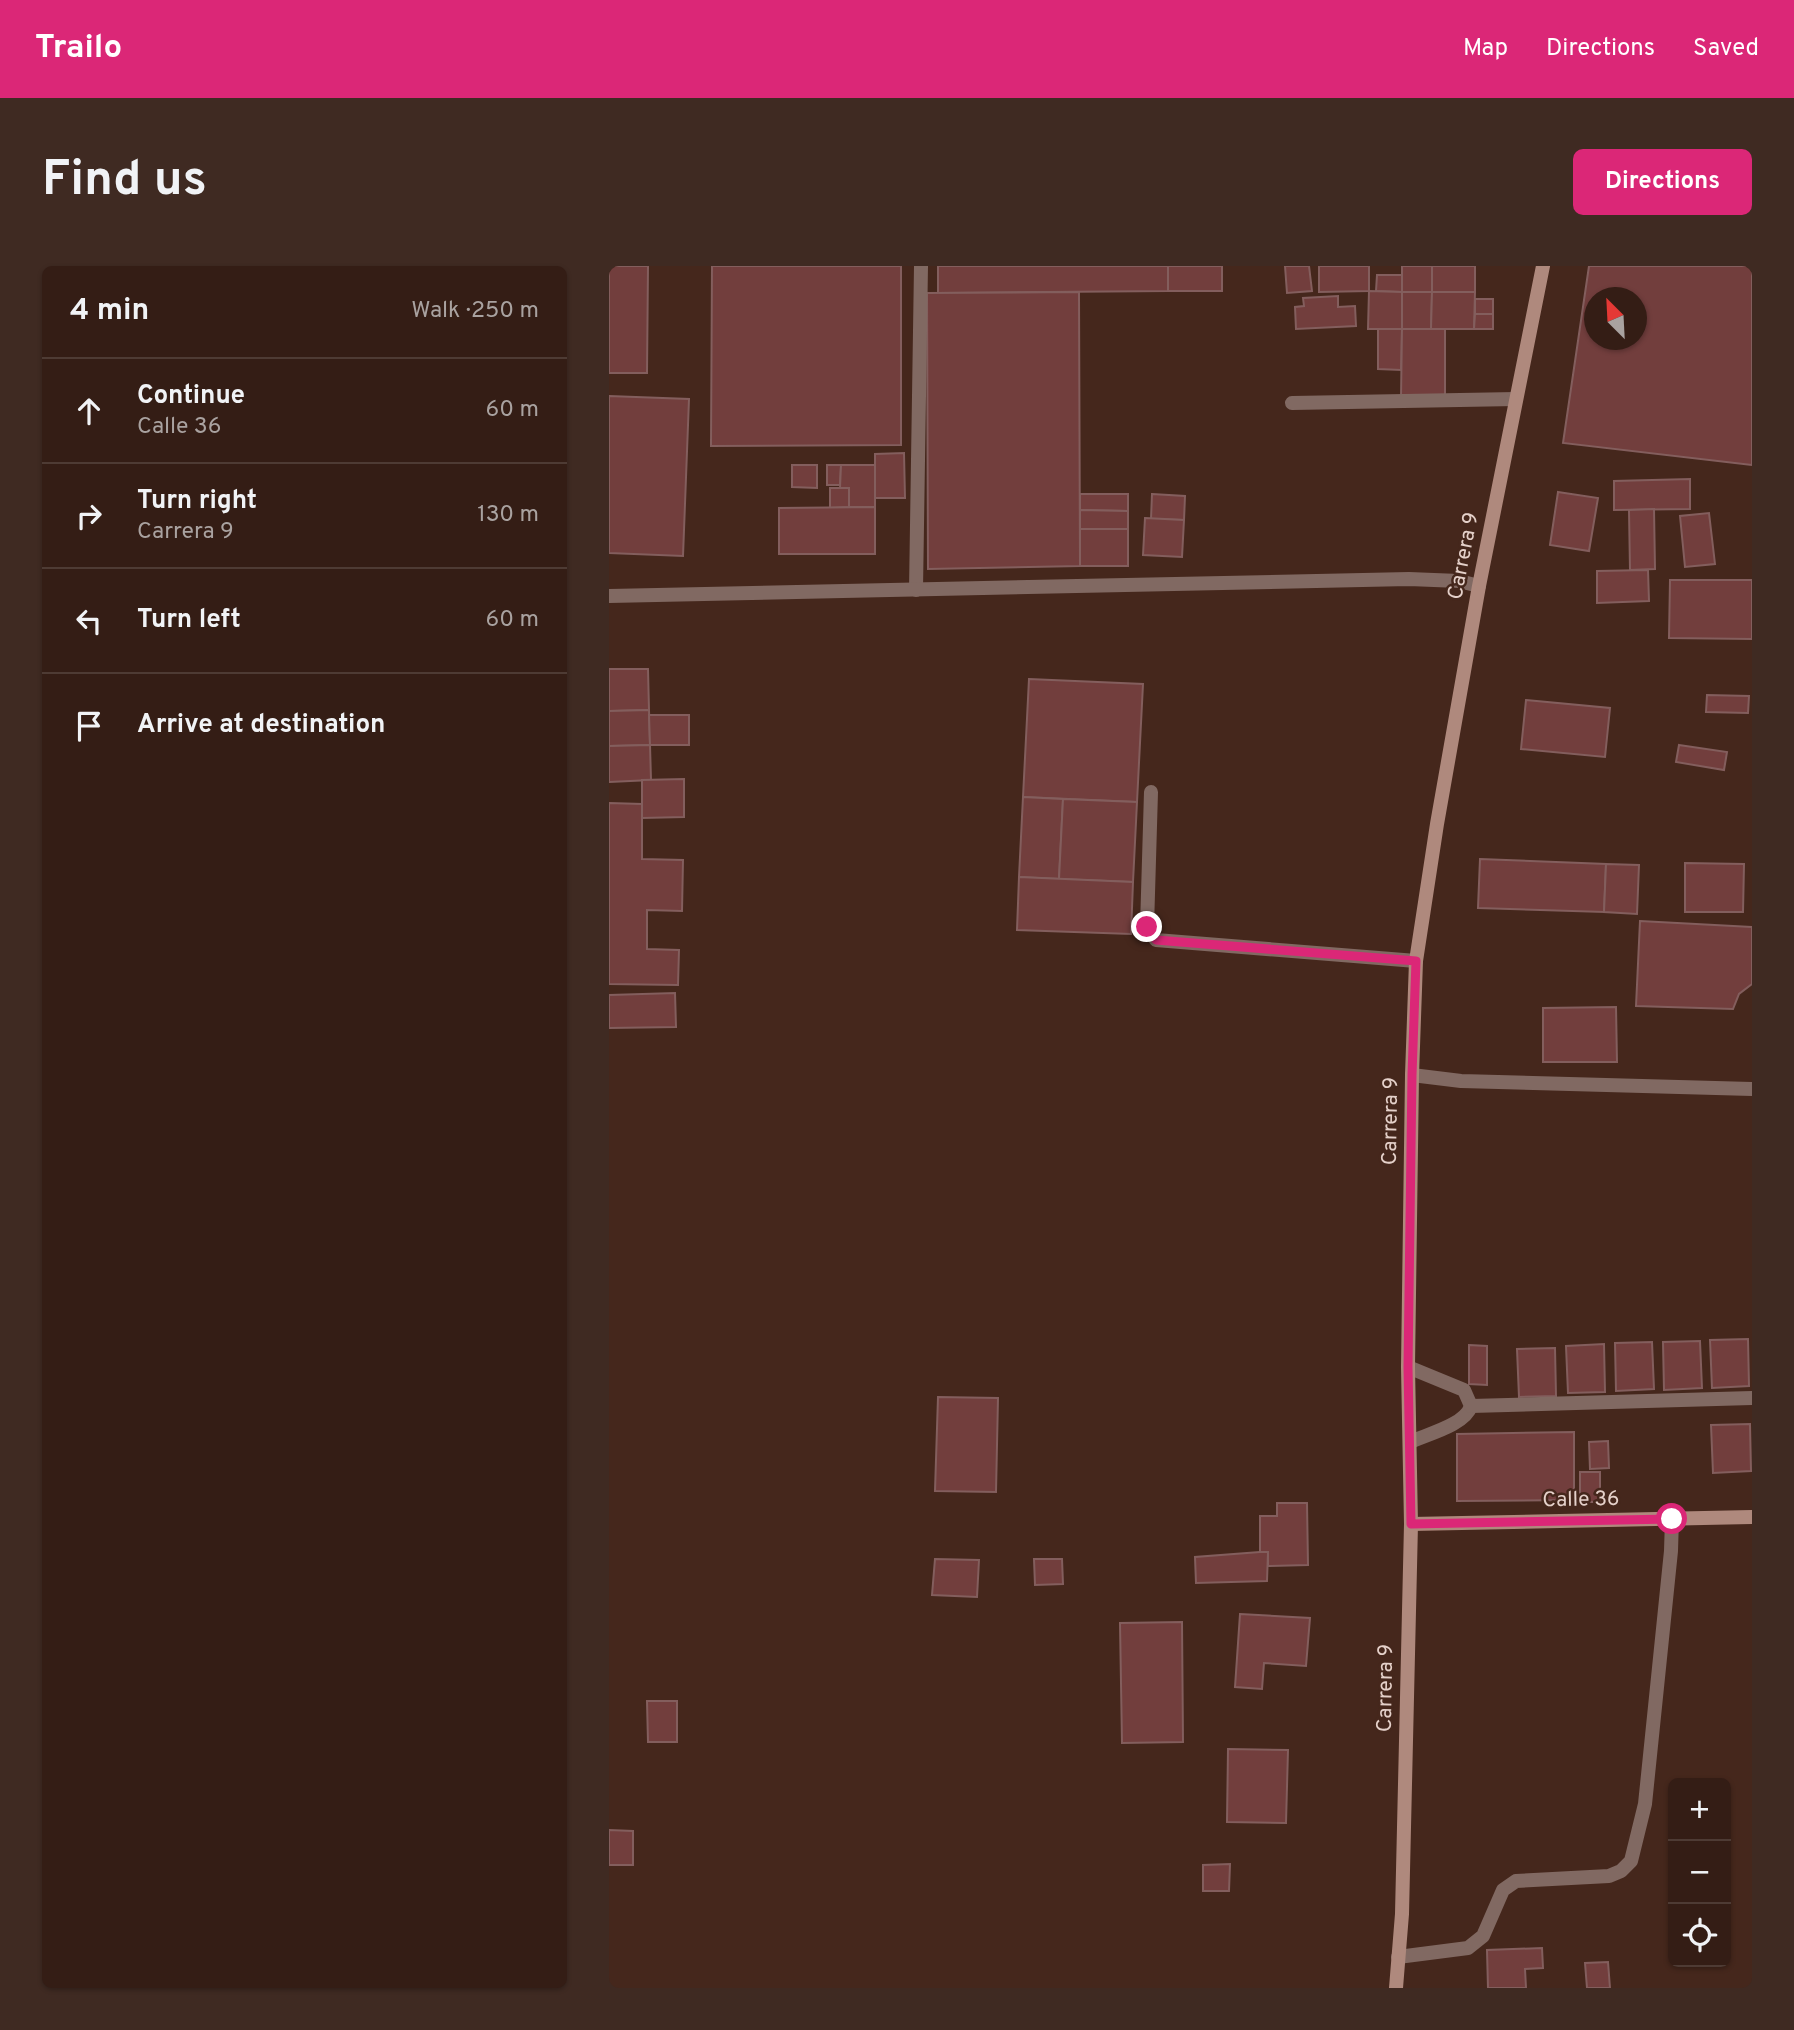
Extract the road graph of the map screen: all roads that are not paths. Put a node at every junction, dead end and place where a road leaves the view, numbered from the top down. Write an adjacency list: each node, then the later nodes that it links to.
1 (921, 266): 6 (street)
2 (1543, 266): 3 (main road, Carrera 9)
3 (1516, 399): 4 (street); 5 (main road, Carrera 9)
4 (1292, 403)
5 (1479, 586): 6 (street); 9 (main road, Carrera 9)
6 (916, 590): 7 (street)
7 (609, 596)
8 (1151, 792): 9 (street)
9 (1416, 961): 10 (main road, Carrera 9)
10 (1412, 1075): 11 (street); 12 (main road, Carrera 9)
11 (1752, 1089)
12 (1408, 1367): 14 (street); 15 (main road, Carrera 9)
13 (1752, 1398): 14 (street)
14 (1472, 1406): 15 (street)
15 (1410, 1442): 18 (main road, Carrera 9)
16 (1752, 1517): 17 (main road, Calle 36)
17 (1672, 1519): 18 (main road, Calle 36); 19 (street)
18 (1411, 1524): 19 (main road, Carrera 9)
19 (1398, 1957): 20 (main road, Carrera 9)
20 (1396, 1988)

